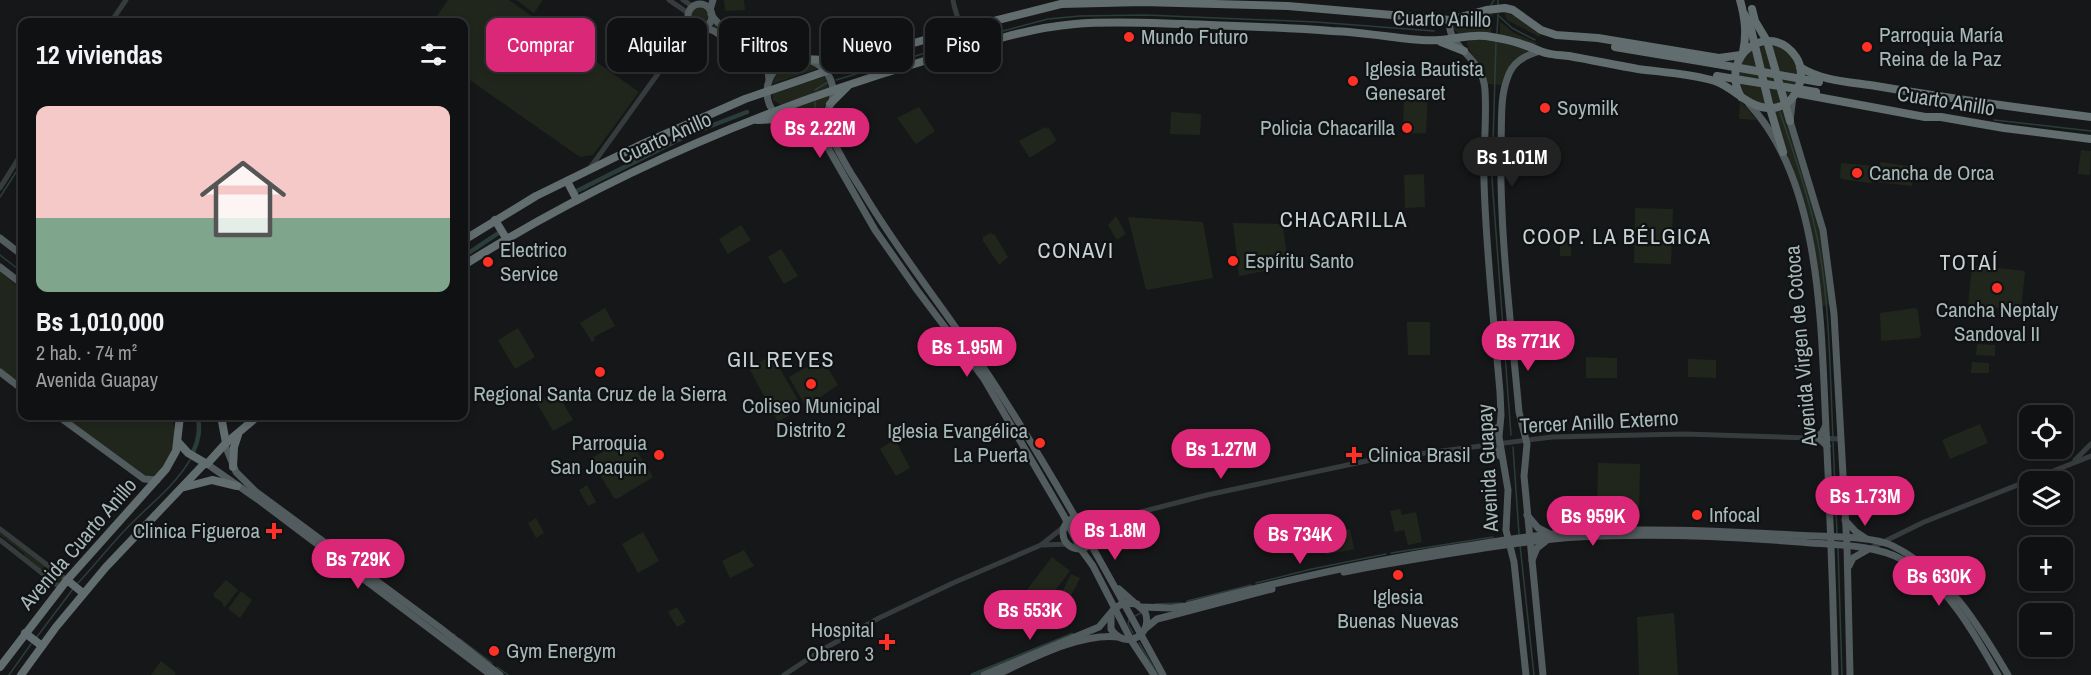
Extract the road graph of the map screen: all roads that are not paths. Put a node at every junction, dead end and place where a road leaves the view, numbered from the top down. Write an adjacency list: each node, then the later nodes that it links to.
1 (126, 0): 12 (street)
2 (669, 0): 11 (street)
3 (683, 0): 7 (street)
4 (713, 0): 10 (main road)
5 (953, 0): 14 (street)
6 (1740, 0): 9 (highway)
7 (700, 3): 10 (main road); 11 (main road)
8 (1489, 6): 15 (highway, Cuarto Anillo); 30 (highway, Cuarto Anillo)
9 (1748, 8): 23 (highway); 24 (highway); 25 (highway); 29 (highway)
10 (711, 12): 16 (main road); 17 (main road)
11 (688, 14): 13 (main road)
12 (114, 18)
13 (688, 18)
14 (956, 18)
15 (1450, 20): 18 (highway, Cuarto Anillo); 21 (main road)
16 (707, 24)
17 (719, 24)
18 (1001, 25)
19 (707, 28): 39 (main road)
20 (1001, 34): 22 (highway, Cuarto Anillo)
21 (1452, 38): 22 (highway, Cuarto Anillo); 26 (main road, Avenida Guapay); 27 (highway, Cuarto Anillo)
22 (1437, 41): 26 (highway)
23 (1767, 41): 24 (highway); 25 (highway); 44 (highway)
24 (1755, 44): 29 (highway); 46 (highway)
25 (1781, 44): 31 (highway)
26 (1464, 51): 59 (main road, Avenida Guapay)
27 (1540, 51): 37 (highway, Cuarto Anillo); 59 (main road, Avenida Guapay)
28 (925, 54): 38 (highway, Cuarto Anillo)
29 (1742, 54): 30 (highway); 43 (highway)
30 (1718, 61): 36 (highway, Cuarto Anillo, bridge); 37 (highway)
31 (1800, 67): 36 (highway); 42 (highway)
32 (660, 72): 56 (street)
33 (774, 72): 39 (main road)
34 (822, 72): 39 (highway, Cuarto Anillo)
35 (826, 72): 40 (main road)
36 (1817, 78): 41 (highway); 48 (highway, Cuarto Anillo)
37 (1715, 79): 41 (highway, Cuarto Anillo, bridge); 43 (highway)
38 (850, 84): 40 (highway, Cuarto Anillo); 45 (highway)
39 (768, 87): 47 (main road); 56 (highway, Cuarto Anillo)
40 (833, 90): 45 (main road); 47 (highway, Cuarto Anillo)
41 (1816, 94): 42 (highway); 53 (highway, Cuarto Anillo)
42 (1794, 95): 44 (highway); 50 (main road, Avenida Virgen de Cotoca)
43 (1744, 99): 46 (highway); 54 (main road, Avenida Virgen de Cotoca)
44 (1785, 105): 46 (highway); 50 (highway)
45 (830, 106): 52 (main road); 97 (main road)
46 (1770, 108): 54 (highway)
47 (773, 110): 49 (main road); 51 (highway, Cuarto Anillo)
48 (2091, 117)
49 (782, 119): 51 (highway); 52 (main road)
50 (1790, 120): 77 (main road, Avenida Virgen de Cotoca)
51 (751, 121): 58 (highway, Cuarto Anillo)
52 (796, 124): 101 (main road)
53 (2091, 139)
54 (1783, 152): 74 (main road, Avenida Virgen de Cotoca)
55 (18, 159): 57 (street)
56 (588, 171): 58 (highway, Cuarto Anillo)
57 (0, 188)
58 (572, 191): 60 (highway, Cuarto Anillo); 60 (highway, Cuarto Anillo)
59 (1494, 216): 73 (main road, Avenida Guapay); 78 (main road, Avenida Guapay)
60 (501, 230): 62 (highway, Cuarto Anillo); 64 (highway, Cuarto Anillo)
61 (0, 238): 63 (main road)
62 (468, 239)
63 (18, 252)
64 (468, 262)
65 (0, 267): 66 (main road)
66 (18, 281)
67 (0, 372): 68 (main road)
68 (18, 386)
69 (63, 420): 91 (main road)
70 (178, 420): 80 (highway)
71 (222, 420): 81 (highway)
72 (253, 420): 75 (highway)
73 (1500, 423): 82 (main road, Avenida Guapay); 84 (main road)
74 (1826, 425): 76 (main road); 79 (main road, Avenida Virgen de Cotoca)
75 (238, 433): 81 (highway); 89 (highway)
76 (1815, 438): 78 (street, Tercer Anillo Externo); 79 (main road)
77 (1840, 439): 79 (street); 99 (main road, Avenida Virgen de Cotoca)
78 (1527, 441): 82 (street, Tercer Anillo Externo); 96 (main road, Avenida Guapay)
79 (1828, 441): 117 (main road, Avenida Virgen de Cotoca)
80 (178, 442): 88 (highway); 90 (highway, Avenida Cuarto Anillo)
81 (225, 444): 88 (highway, Avenida Cuarto Anillo); 89 (main road)
82 (1504, 444): 84 (street, Tercer Anillo Externo); 86 (main road, Avenida Guapay)
83 (2091, 444): 87 (street)
84 (1485, 445): 86 (main road); 98 (street, Tercer Anillo Externo)
85 (2091, 456): 87 (street)
86 (1503, 461): 100 (main road, Avenida Guapay)
87 (2073, 462): 119 (street)
88 (206, 464): 92 (main road); 94 (highway, Avenida Cuarto Anillo)
89 (235, 469): 92 (main road); 144 (main road)
90 (160, 478): 91 (main road); 95 (highway, Avenida Cuarto Anillo)
91 (144, 479): 95 (main road)
92 (229, 480): 93 (main road)
93 (237, 486): 94 (highway); 144 (main road)
94 (181, 488): 138 (highway, Avenida Cuarto Anillo)
95 (145, 494): 134 (highway, Avenida Cuarto Anillo)
96 (1527, 514): 109 (main road); 110 (main road, Avenida Guapay)
97 (1078, 517): 98 (street, Tercer Anillo Externo); 101 (main road); 114 (main road)
98 (1114, 518): 114 (street)
99 (1844, 518): 113 (main road); 118 (main road, Avenida Virgen de Cotoca)
100 (1507, 519): 115 (main road); 116 (main road, Avenida Guapay)
101 (1066, 524): 120 (main road); 121 (street); 123 (main road)
102 (0, 529): 134 (street)
103 (1720, 532): 104 (main road); 105 (main road); 106 (main road)
104 (1746, 532): 107 (main road); 108 (main road)
105 (1621, 533): 106 (main road); 109 (main road); 109 (main road)
106 (1673, 536): 107 (main road)
107 (1709, 536): 112 (main road)
108 (1808, 536): 112 (main road); 117 (main road)
109 (1552, 537): 110 (main road); 129 (main road)
110 (1527, 539): 116 (main road); 129 (main road, Avenida Guapay)
111 (0, 540): 136 (street)
112 (1773, 540): 117 (main road)
113 (1871, 540): 118 (main road); 119 (main road)
114 (1092, 541): 123 (main road); 135 (main road)
115 (1492, 541): 116 (main road); 122 (main road)
116 (1511, 541): 122 (main road); 128 (main road, Avenida Guapay)
117 (1833, 541): 118 (main road); 164 (main road, Avenida Virgen de Cotoca)
118 (1845, 542): 124 (main road); 131 (main road, Avenida Virgen de Cotoca)
119 (1882, 542): 124 (street); 143 (main road)
120 (1068, 544): 121 (street); 123 (main road)
121 (1041, 545): 157 (street)
122 (1482, 546): 125 (main road); 127 (main road); 128 (main road)
123 (1080, 548): 142 (main road)
124 (1868, 550): 131 (main road); 143 (main road)
125 (1423, 552): 126 (main road); 127 (main road)
126 (1406, 555): 130 (main road); 132 (main road)
127 (1396, 562): 130 (main road)
128 (1514, 562): 162 (main road, Avenida Guapay)
129 (1532, 566): 163 (main road, Avenida Guapay)
130 (1362, 568): 132 (main road); 133 (main road)
131 (1847, 574): 165 (main road, Avenida Virgen de Cotoca)
132 (1302, 577): 137 (main road)
133 (1311, 579): 137 (main road); 140 (main road)
134 (69, 581): 136 (highway, Avenida Cuarto Anillo); 138 (highway)
135 (1113, 584): 139 (main road); 141 (main road)
136 (61, 588): 146 (highway, Avenida Cuarto Anillo)
137 (1255, 588): 140 (main road); 141 (main road)
138 (82, 592): 151 (highway, Avenida Cuarto Anillo)
139 (1123, 603): 141 (main road); 142 (main road); 147 (main road)
140 (1211, 604): 145 (main road)
141 (1139, 606): 145 (main road)
142 (1112, 611): 148 (main road); 149 (main road); 150 (main road)
143 (1962, 611): 166 (main road); 167 (main road)
144 (419, 616): 155 (main road); 156 (main road)
145 (1146, 628): 147 (main road)
146 (27, 634): 151 (highway); 153 (highway, Avenida Cuarto Anillo)
147 (1141, 635): 149 (main road); 161 (main road)
148 (1120, 638): 149 (main road); 152 (main road); 159 (main road)
149 (1131, 640): 152 (main road)
150 (1056, 644): 158 (main road); 159 (main road)
151 (41, 645): 154 (highway, Avenida Cuarto Anillo)
152 (1145, 660): 160 (main road)
153 (0, 667)
154 (21, 675)
155 (491, 675)
156 (501, 675)
157 (784, 675)
158 (984, 675)
159 (996, 675)
160 (1154, 675)
161 (1163, 675)
162 (1526, 675)
163 (1543, 675)
164 (1835, 675)
165 (1850, 675)
166 (1998, 675)
167 (2008, 675)

